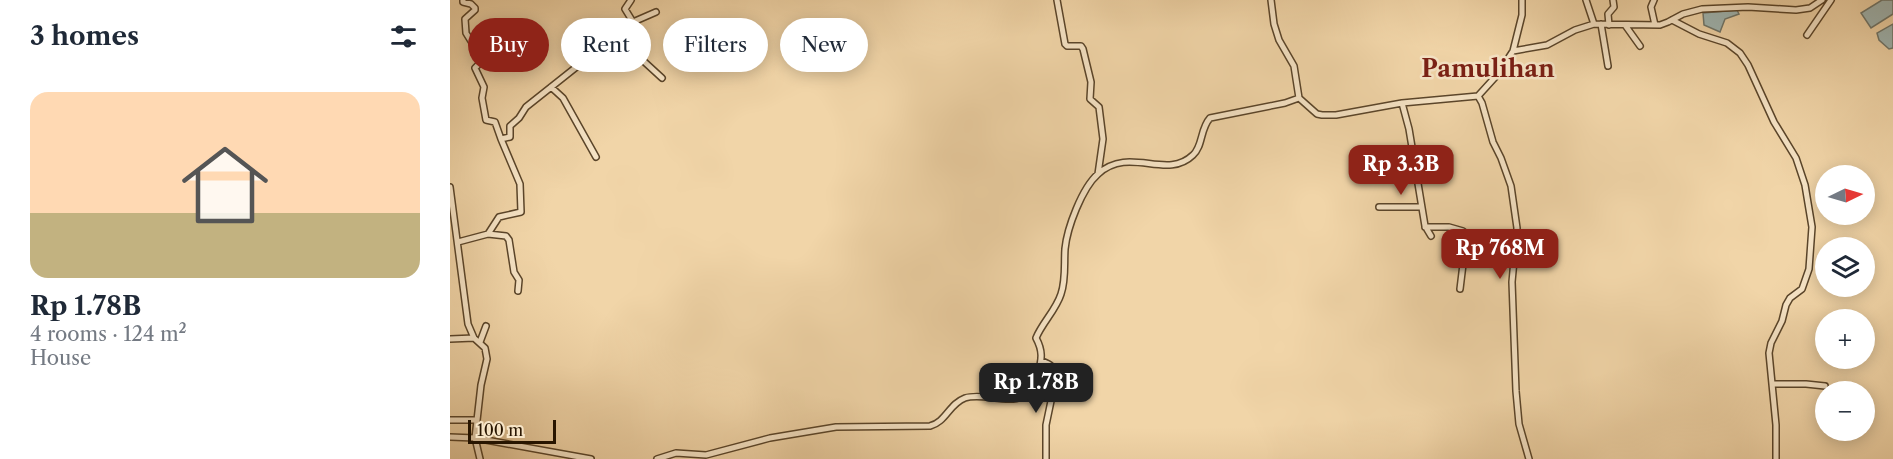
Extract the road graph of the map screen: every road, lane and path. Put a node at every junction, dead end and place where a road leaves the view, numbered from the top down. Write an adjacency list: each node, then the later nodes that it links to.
1 (463, 0): 32 (street)
2 (631, 0): 14 (street)
3 (1057, 0): 34 (street)
4 (1271, 0): 30 (street)
5 (1522, 0): 23 (street)
6 (1586, 0): 17 (street)
7 (1613, 0): 18 (street)
8 (1654, 0): 20 (street)
9 (1703, 0): 12 (street)
10 (1822, 0): 12 (street)
11 (1831, 0): 21 (street)
12 (1702, 9): 16 (street)
13 (656, 12): 15 (street)
14 (631, 18)
15 (642, 18)
16 (1672, 20): 20 (street); 50 (street)
17 (1598, 24): 18 (street); 23 (street); 24 (street)
18 (1609, 25): 19 (street)
19 (1625, 25): 20 (street); 22 (street)
20 (1655, 25)
21 (1807, 35)
22 (1640, 46)
23 (1513, 51): 29 (street)
24 (1608, 66)
25 (651, 68): 27 (street)
26 (570, 72): 28 (street)
27 (662, 78)
28 (551, 87): 32 (street); 33 (street)
29 (1478, 96): 31 (street); 60 (street)
30 (1299, 98): 31 (street); 34 (street)
31 (1402, 103): 37 (street)
32 (501, 140): 39 (street)
33 (596, 157)
34 (1098, 174): 49 (street)
35 (450, 187): 41 (street)
36 (1379, 207): 37 (street)
37 (1421, 207): 38 (street)
38 (1425, 227): 40 (street); 44 (street)
39 (488, 234): 41 (street); 45 (street)
40 (1431, 236)
41 (458, 242): 43 (street)
42 (450, 251): 43 (street)
43 (459, 252): 48 (street)
44 (1460, 289)
45 (518, 291)
46 (486, 326): 48 (street)
47 (450, 339): 48 (street)
48 (477, 340): 53 (street)
49 (1041, 361): 58 (street); 59 (street)
50 (1772, 384): 51 (street); 61 (street)
51 (1815, 385)
52 (450, 420): 53 (street)
53 (477, 420): 55 (street)
54 (450, 437): 55 (street)
55 (476, 438): 56 (street); 57 (street)
56 (480, 459)
57 (591, 459)
58 (657, 459)
59 (1046, 459)
60 (1529, 459)
61 (1776, 459)

